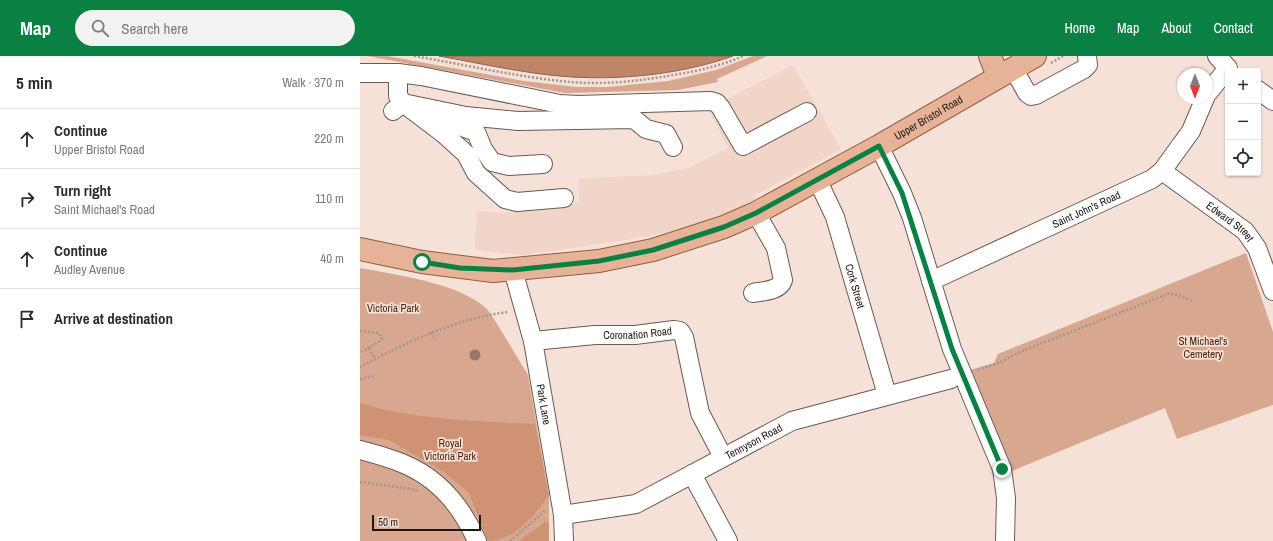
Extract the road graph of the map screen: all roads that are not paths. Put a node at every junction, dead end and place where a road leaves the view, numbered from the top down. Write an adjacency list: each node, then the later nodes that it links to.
1 (990, 56): 5 (main road)
2 (1035, 56): 5 (main road, Upper Bristol Road)
3 (1087, 56): 5 (street)
4 (1226, 65): 8 (street)
5 (1006, 72): 17 (main road, Upper Bristol Road)
6 (360, 73): 7 (street)
7 (398, 73): 12 (street); 13 (street)
8 (1213, 85)
9 (1261, 92): 10 (street)
10 (1273, 101)
11 (1202, 104): 20 (street, Saint John's Road)
12 (403, 108): 14 (street); 16 (street); 22 (street)
13 (807, 112)
14 (466, 116): 15 (street); 16 (street)
15 (494, 119): 16 (street); 18 (street)
16 (476, 132): 19 (street)
17 (879, 146): 21 (main road, Upper Bristol Road); 26 (street)
18 (673, 148)
19 (543, 164)
20 (1162, 171): 26 (street, Saint John's Road); 27 (street, Edward Street)
21 (817, 179): 23 (main road, Upper Bristol Road); 31 (street, Cork Street)
22 (564, 198)
23 (756, 213): 25 (main road, Upper Bristol Road); 28 (street)
24 (360, 249): 25 (main road, Upper Bristol Road)
25 (513, 270): 29 (street, Park Lane)
26 (931, 281): 30 (street)
27 (1273, 291)
28 (753, 293)
29 (533, 341): 33 (street, Coronation Road); 35 (street, Park Lane)
30 (959, 378): 31 (street, Tennyson Road); 39 (street)
31 (887, 395): 33 (street, Tennyson Road)
32 (360, 450): 36 (street)
33 (723, 458): 34 (street, Tennyson Road)
34 (692, 474): 35 (street, Tennyson Road); 38 (street)
35 (561, 507): 37 (street, Park Lane)
36 (477, 541)
37 (564, 541)
38 (728, 541)
39 (1005, 541)

